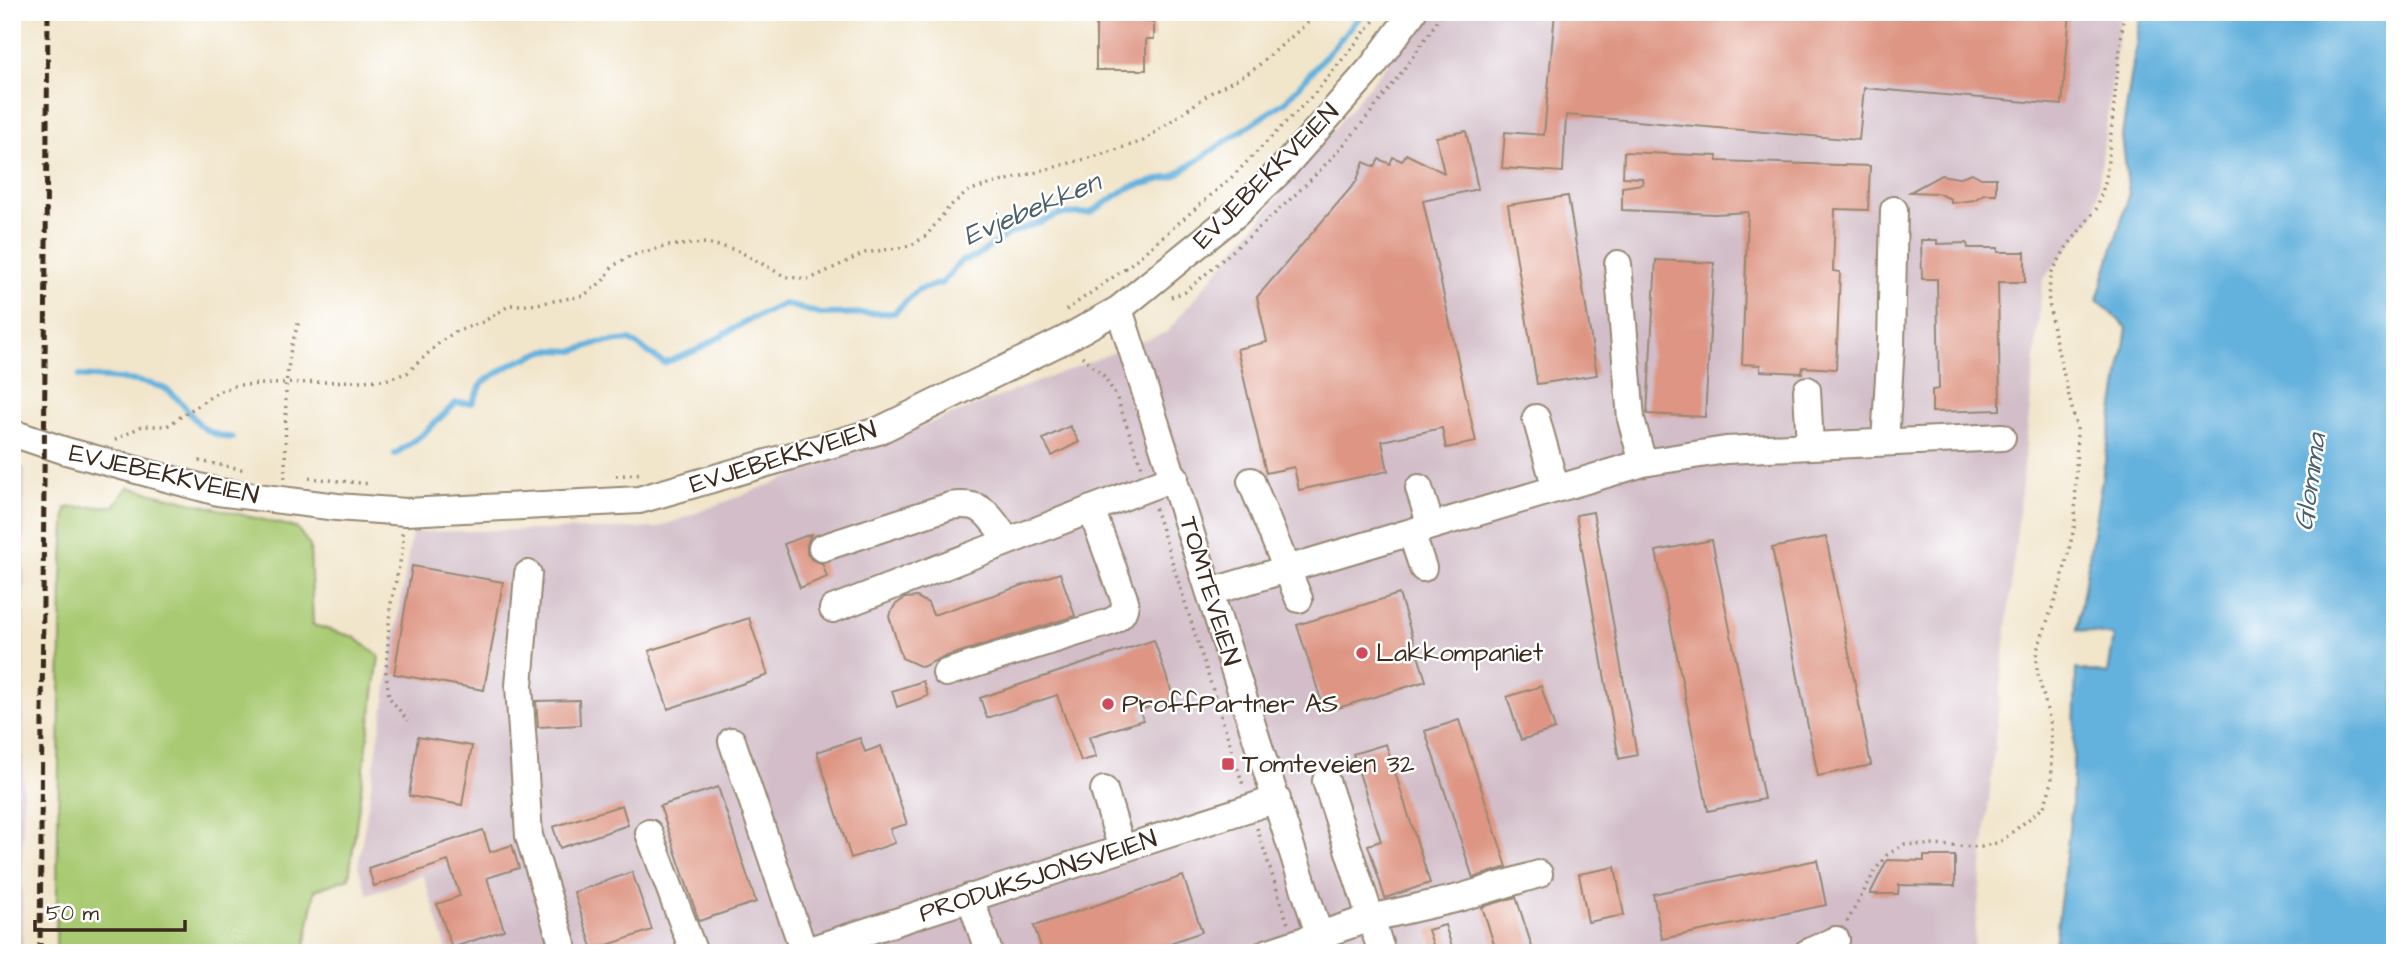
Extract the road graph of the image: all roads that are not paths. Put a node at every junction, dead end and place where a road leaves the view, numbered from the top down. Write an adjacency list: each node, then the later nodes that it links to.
1 (1413, 12): 4 (street, EVJEBEKKVEIEN)
2 (1894, 210): 9 (street)
3 (1618, 264): 11 (street)
4 (1119, 309): 7 (street, EVJEBEKKVEIEN); 12 (street, TOMTEVEIEN)
5 (1807, 390): 10 (street)
6 (1536, 418): 15 (street)
7 (12, 433)
8 (2002, 437): 9 (street)
9 (1885, 442): 10 (street)
10 (1810, 446): 11 (street)
11 (1643, 463): 15 (street)
12 (1175, 478): 16 (street); 23 (street, TOMTEVEIEN)
13 (1251, 481): 21 (street)
14 (1419, 488): 17 (street)
15 (1556, 489): 17 (street)
16 (1091, 509): 18 (street); 26 (street)
17 (1421, 529): 20 (street); 21 (street)
18 (1008, 541): 19 (street); 25 (street)
19 (822, 548)
20 (1423, 568)
21 (1287, 569): 23 (street); 24 (street)
22 (528, 574): 40 (street)
23 (1210, 592): 30 (street, TOMTEVEIEN)
24 (1299, 599)
25 (833, 609)
26 (946, 673)
27 (732, 741): 39 (street)
28 (1326, 781): 35 (street)
29 (1104, 790): 32 (street)
30 (1277, 799): 32 (street, PRODUKSJONSVEIEN); 37 (street, TOMTEVEIEN)
31 (649, 833): 41 (street)
32 (1122, 849): 34 (street, PRODUKSJONSVEIEN)
33 (1539, 874): 35 (street)
34 (970, 897): 38 (street, PRODUKSJONSVEIEN); 42 (street)
35 (1371, 918): 37 (street); 44 (street)
36 (1836, 940): 45 (street)
37 (1322, 944): 43 (street)
38 (845, 946): 39 (street, PRODUKSJONSVEIEN)
39 (802, 952)
40 (565, 953)
41 (694, 953)
42 (989, 953)
43 (1266, 953)
44 (1382, 953)
45 (1807, 953)

